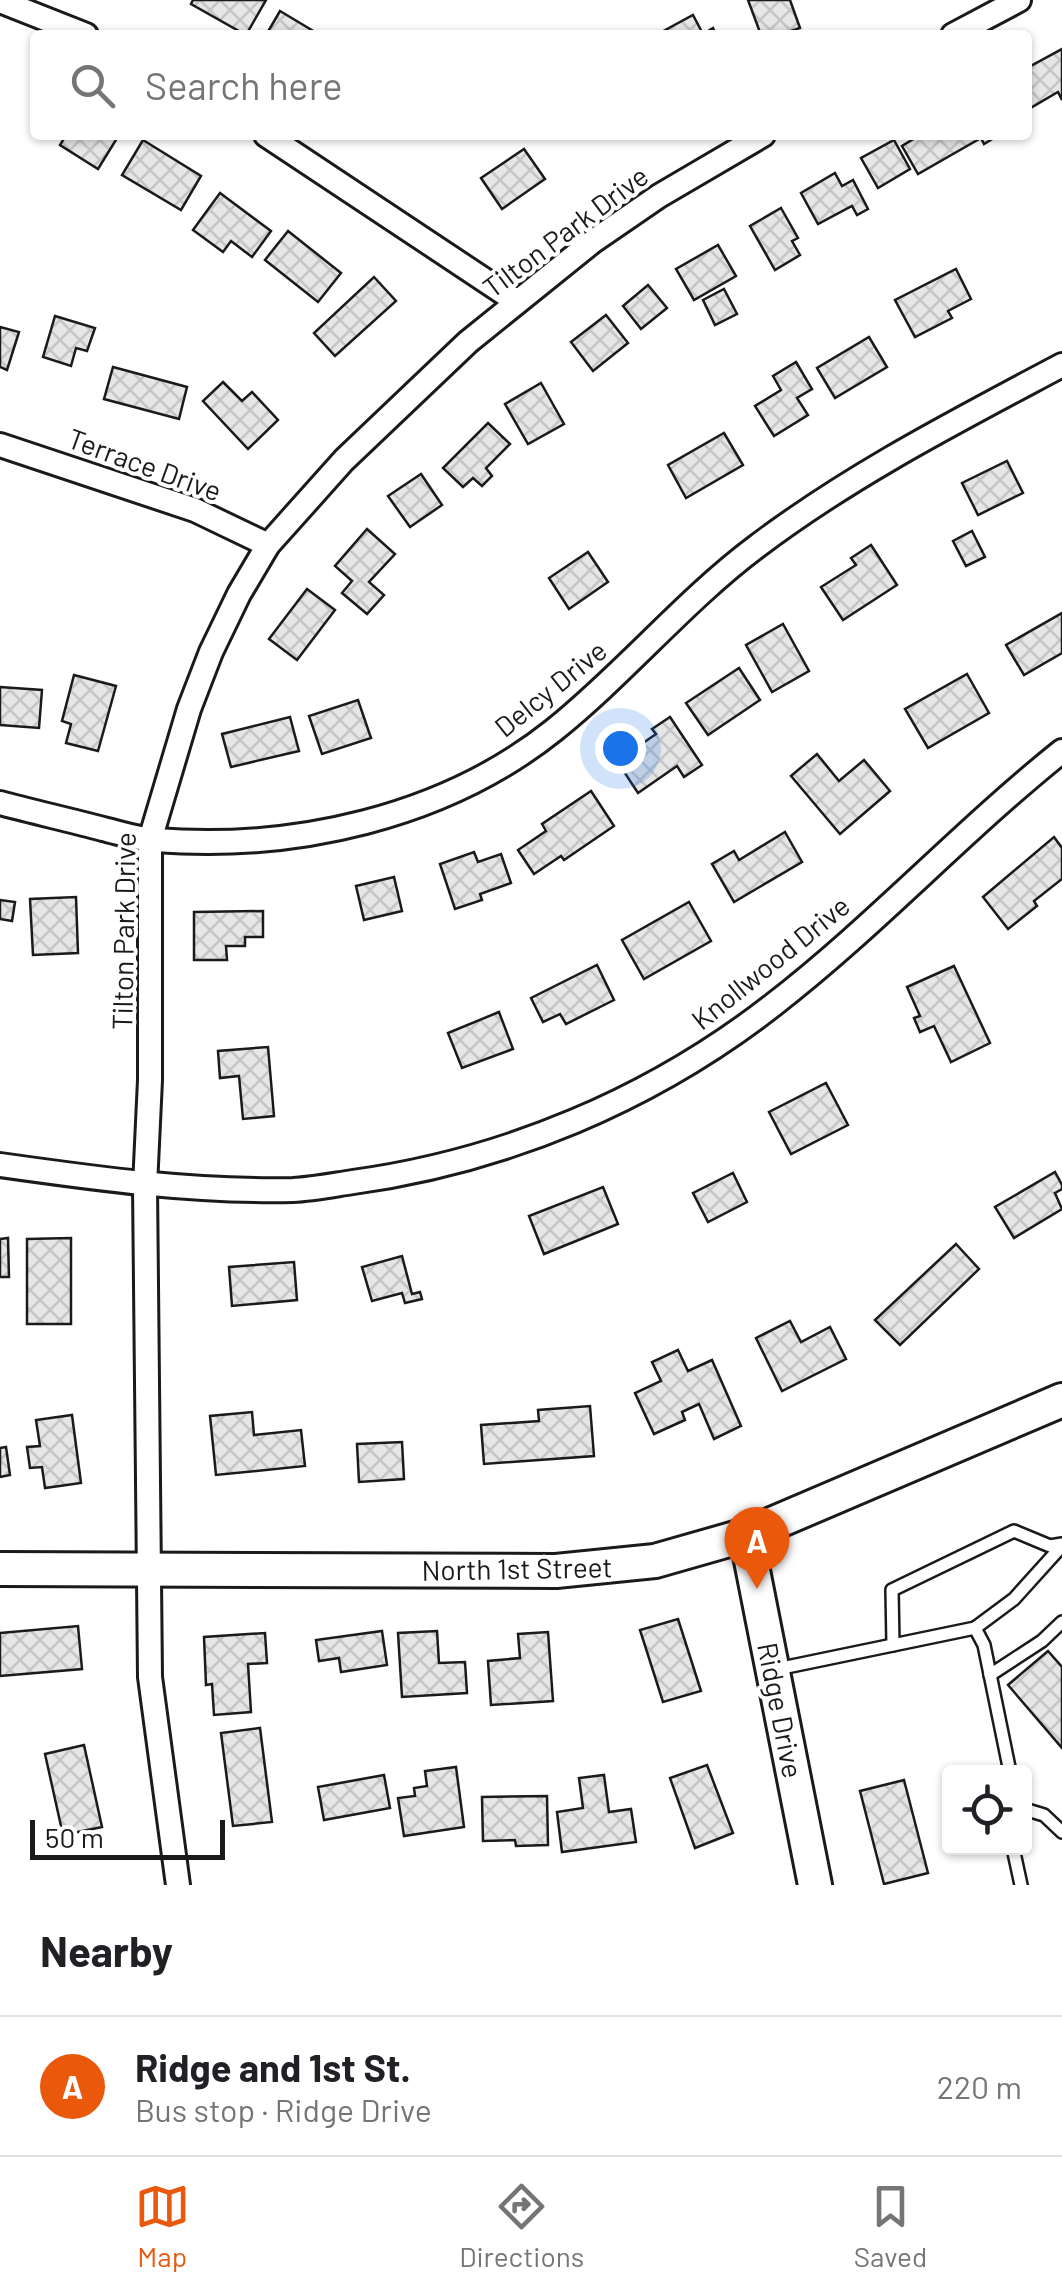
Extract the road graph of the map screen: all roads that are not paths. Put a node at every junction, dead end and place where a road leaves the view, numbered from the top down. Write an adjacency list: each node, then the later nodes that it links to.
1 (1019, 0): 4 (street)
2 (0, 1): 3 (street)
3 (73, 30)
4 (962, 30)
5 (273, 140): 7 (street)
6 (755, 140): 7 (street, Tilton Park Drive)
7 (516, 302): 10 (street, Tilton Park Drive)
8 (1062, 365): 13 (street, Delcy Drive)
9 (0, 446): 10 (street, Terrace Drive)
10 (268, 545): 13 (street, Tilton Park Drive)
11 (1062, 752): 15 (street, Knollwood Drive)
12 (0, 803): 13 (street, Delcy Drive)
13 (150, 840): 15 (street, Tilton Park Drive)
14 (0, 1165): 15 (street, Knollwood Drive)
15 (145, 1186): 20 (street, Tilton Park Drive)
16 (1062, 1400): 17 (street, North 1st Street)
17 (746, 1534): 20 (street, North 1st Street); 25 (street, Ridge Drive)
18 (1060, 1546): 19 (lane); 23 (lane); 24 (lane)
19 (1062, 1565)
20 (150, 1568): 21 (street, North 1st Street); 31 (street, Tilton Park Drive)
21 (0, 1569)
22 (1062, 1622): 26 (lane)
23 (974, 1628): 24 (lane); 26 (lane)
24 (893, 1645): 25 (lane)
25 (773, 1670): 32 (street, Ridge Drive)
26 (990, 1675): 27 (lane)
27 (1009, 1765)
28 (1032, 1811): 29 (lane)
29 (1062, 1832)
30 (1015, 1855): 33 (lane)
31 (178, 1885)
32 (815, 1885)
33 (1022, 1885)

